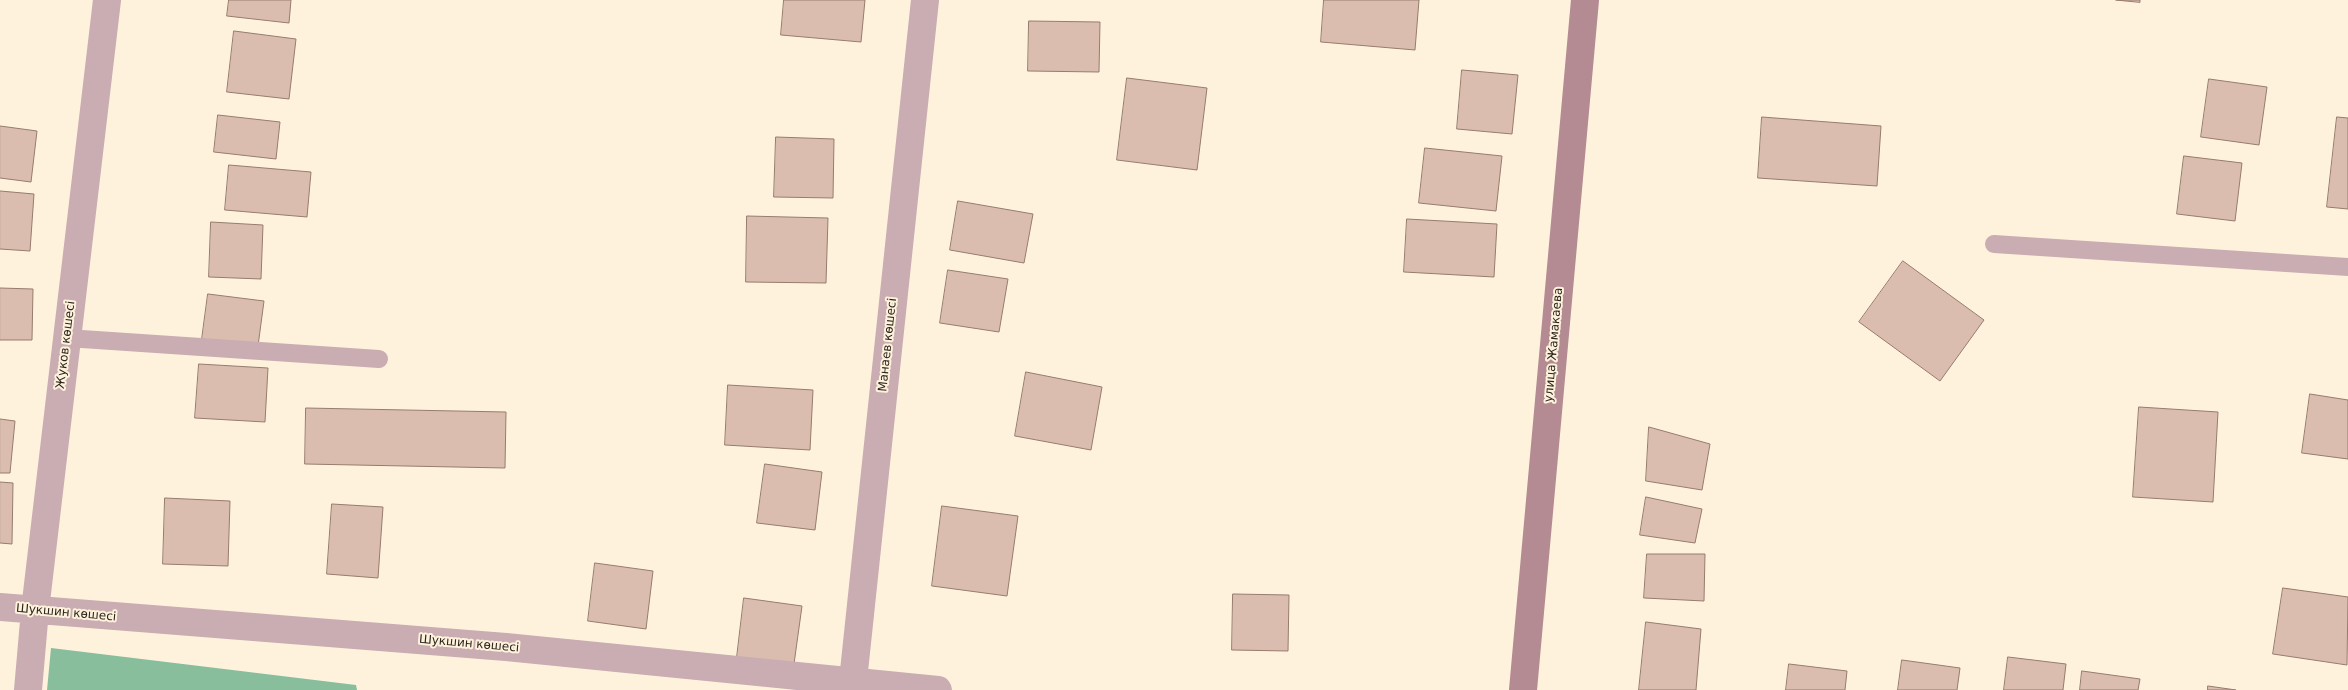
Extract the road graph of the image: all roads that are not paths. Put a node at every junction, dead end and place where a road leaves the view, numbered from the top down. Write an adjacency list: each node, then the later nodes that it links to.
1 (107, 0): 6 (street, Жуков көшесі)
2 (925, 0): 10 (street, Манаев көшесі)
3 (1585, 0): 13 (street, улица Жамакаева)
4 (1994, 244): 5 (lane)
5 (2348, 267)
6 (67, 338): 7 (lane); 9 (street, Жуков көшесі)
7 (379, 358)
8 (0, 607): 9 (street, Шукшин көшесі)
9 (35, 610): 10 (street, Шукшин көшесі); 11 (street, Жуков көшесі)
10 (852, 686): 12 (street, Шукшин көшесі)
11 (28, 690)
12 (938, 690)
13 (1523, 690)

